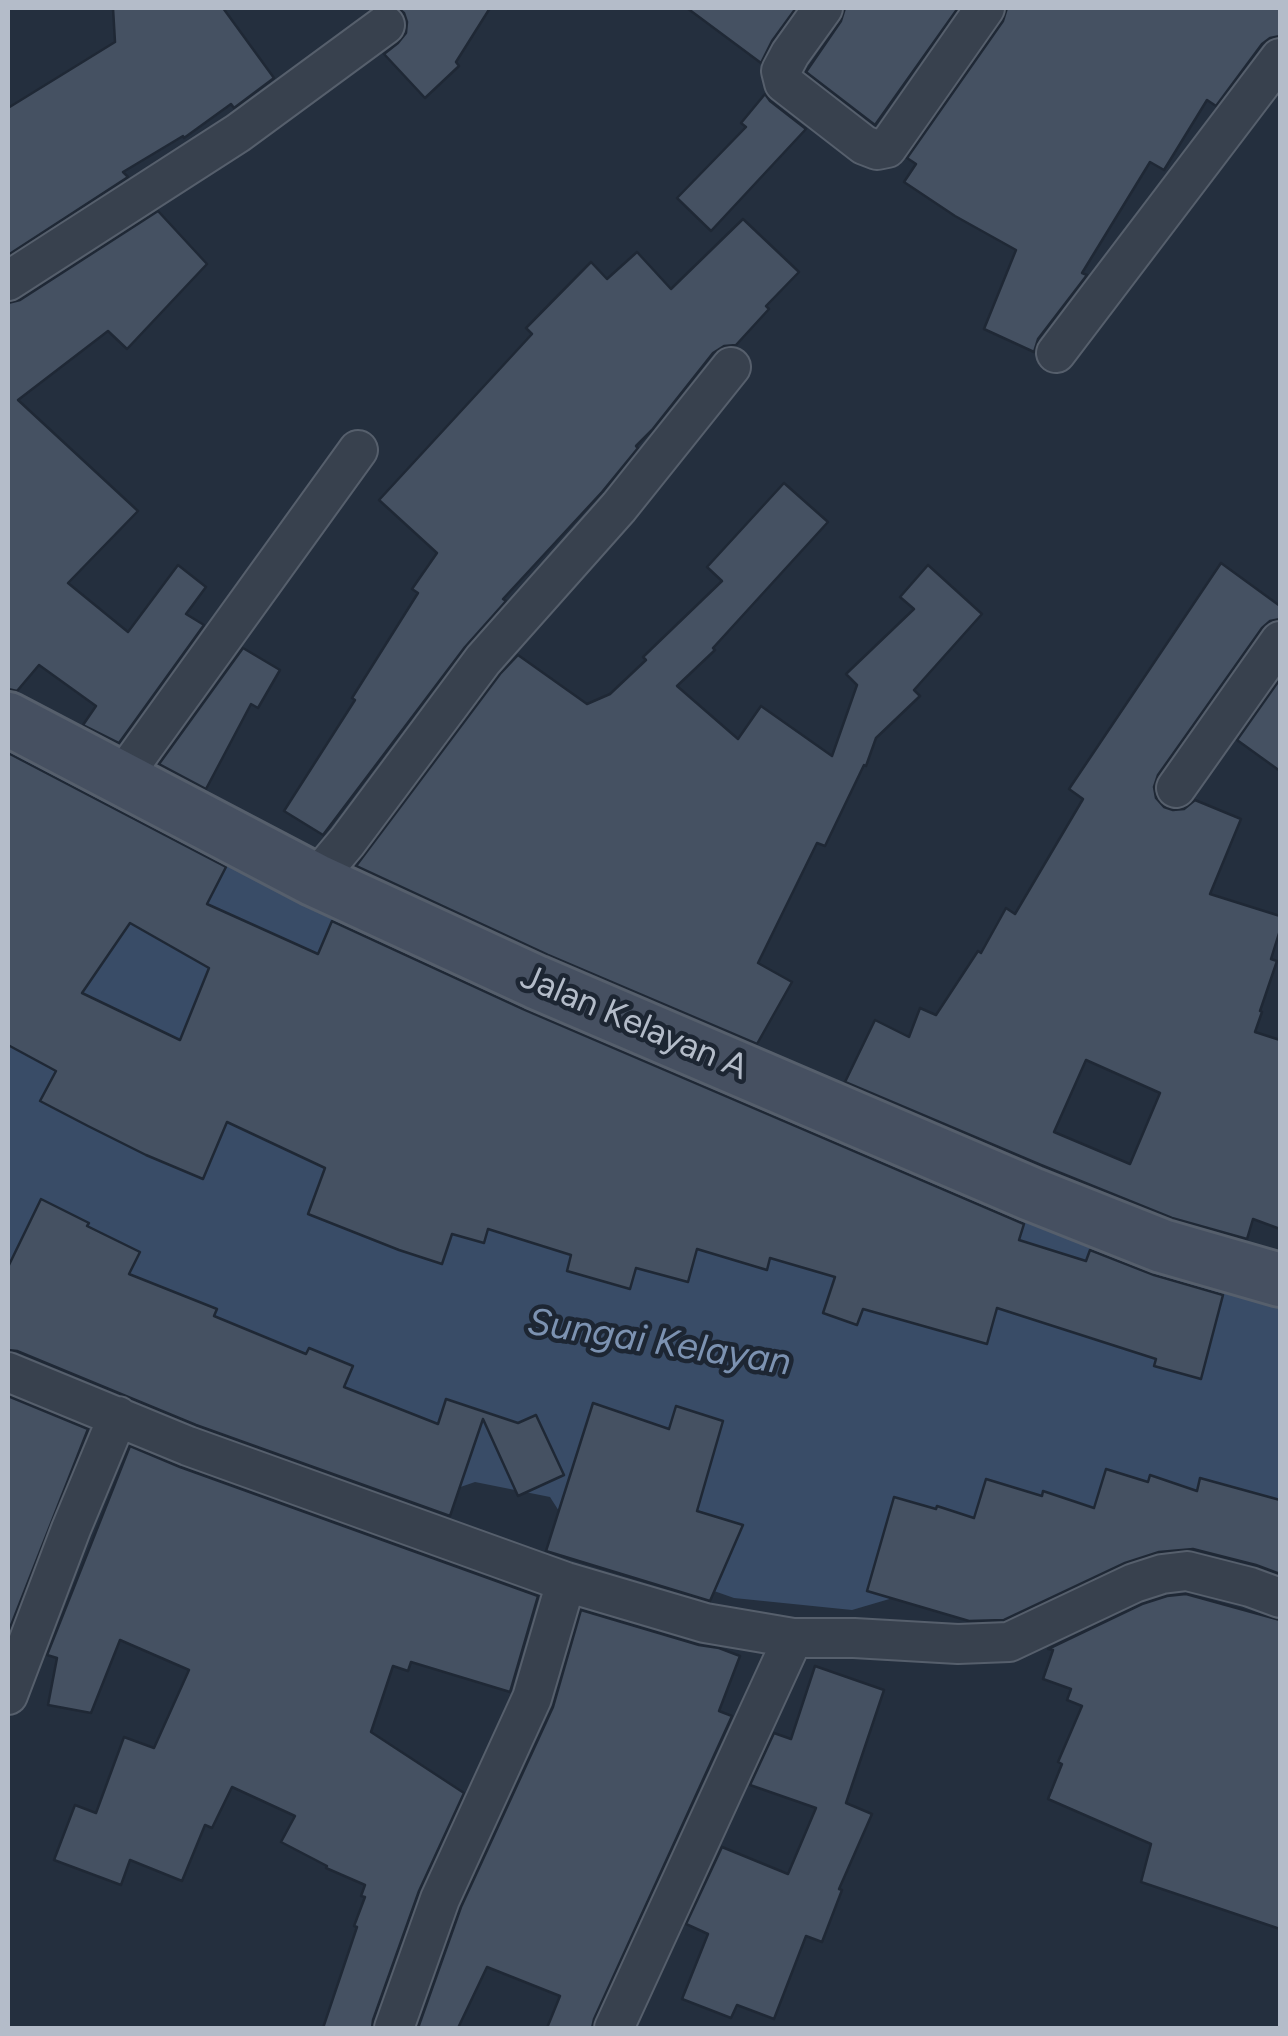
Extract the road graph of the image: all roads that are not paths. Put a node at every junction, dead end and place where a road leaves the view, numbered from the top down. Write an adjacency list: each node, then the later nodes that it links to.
1 (823, 8): 2 (street)
2 (985, 8)
3 (385, 25): 5 (street)
4 (1280, 58): 6 (street)
5 (8, 281)
6 (1056, 353)
7 (731, 367): 13 (street)
8 (358, 450): 11 (street)
9 (1280, 641): 12 (street)
10 (8, 719): 11 (street, Jalan Kelayan A)
11 (120, 780): 13 (street, Jalan Kelayan A)
12 (1176, 788)
13 (315, 880): 14 (street, Jalan Kelayan A)
14 (1280, 1280)
15 (8, 1372): 16 (street)
16 (118, 1416): 17 (street); 20 (street)
17 (566, 1582): 19 (street); 21 (street)
18 (1280, 1598): 19 (street)
19 (793, 1638): 22 (street)
20 (8, 1696)
21 (394, 2028)
22 (614, 2028)

